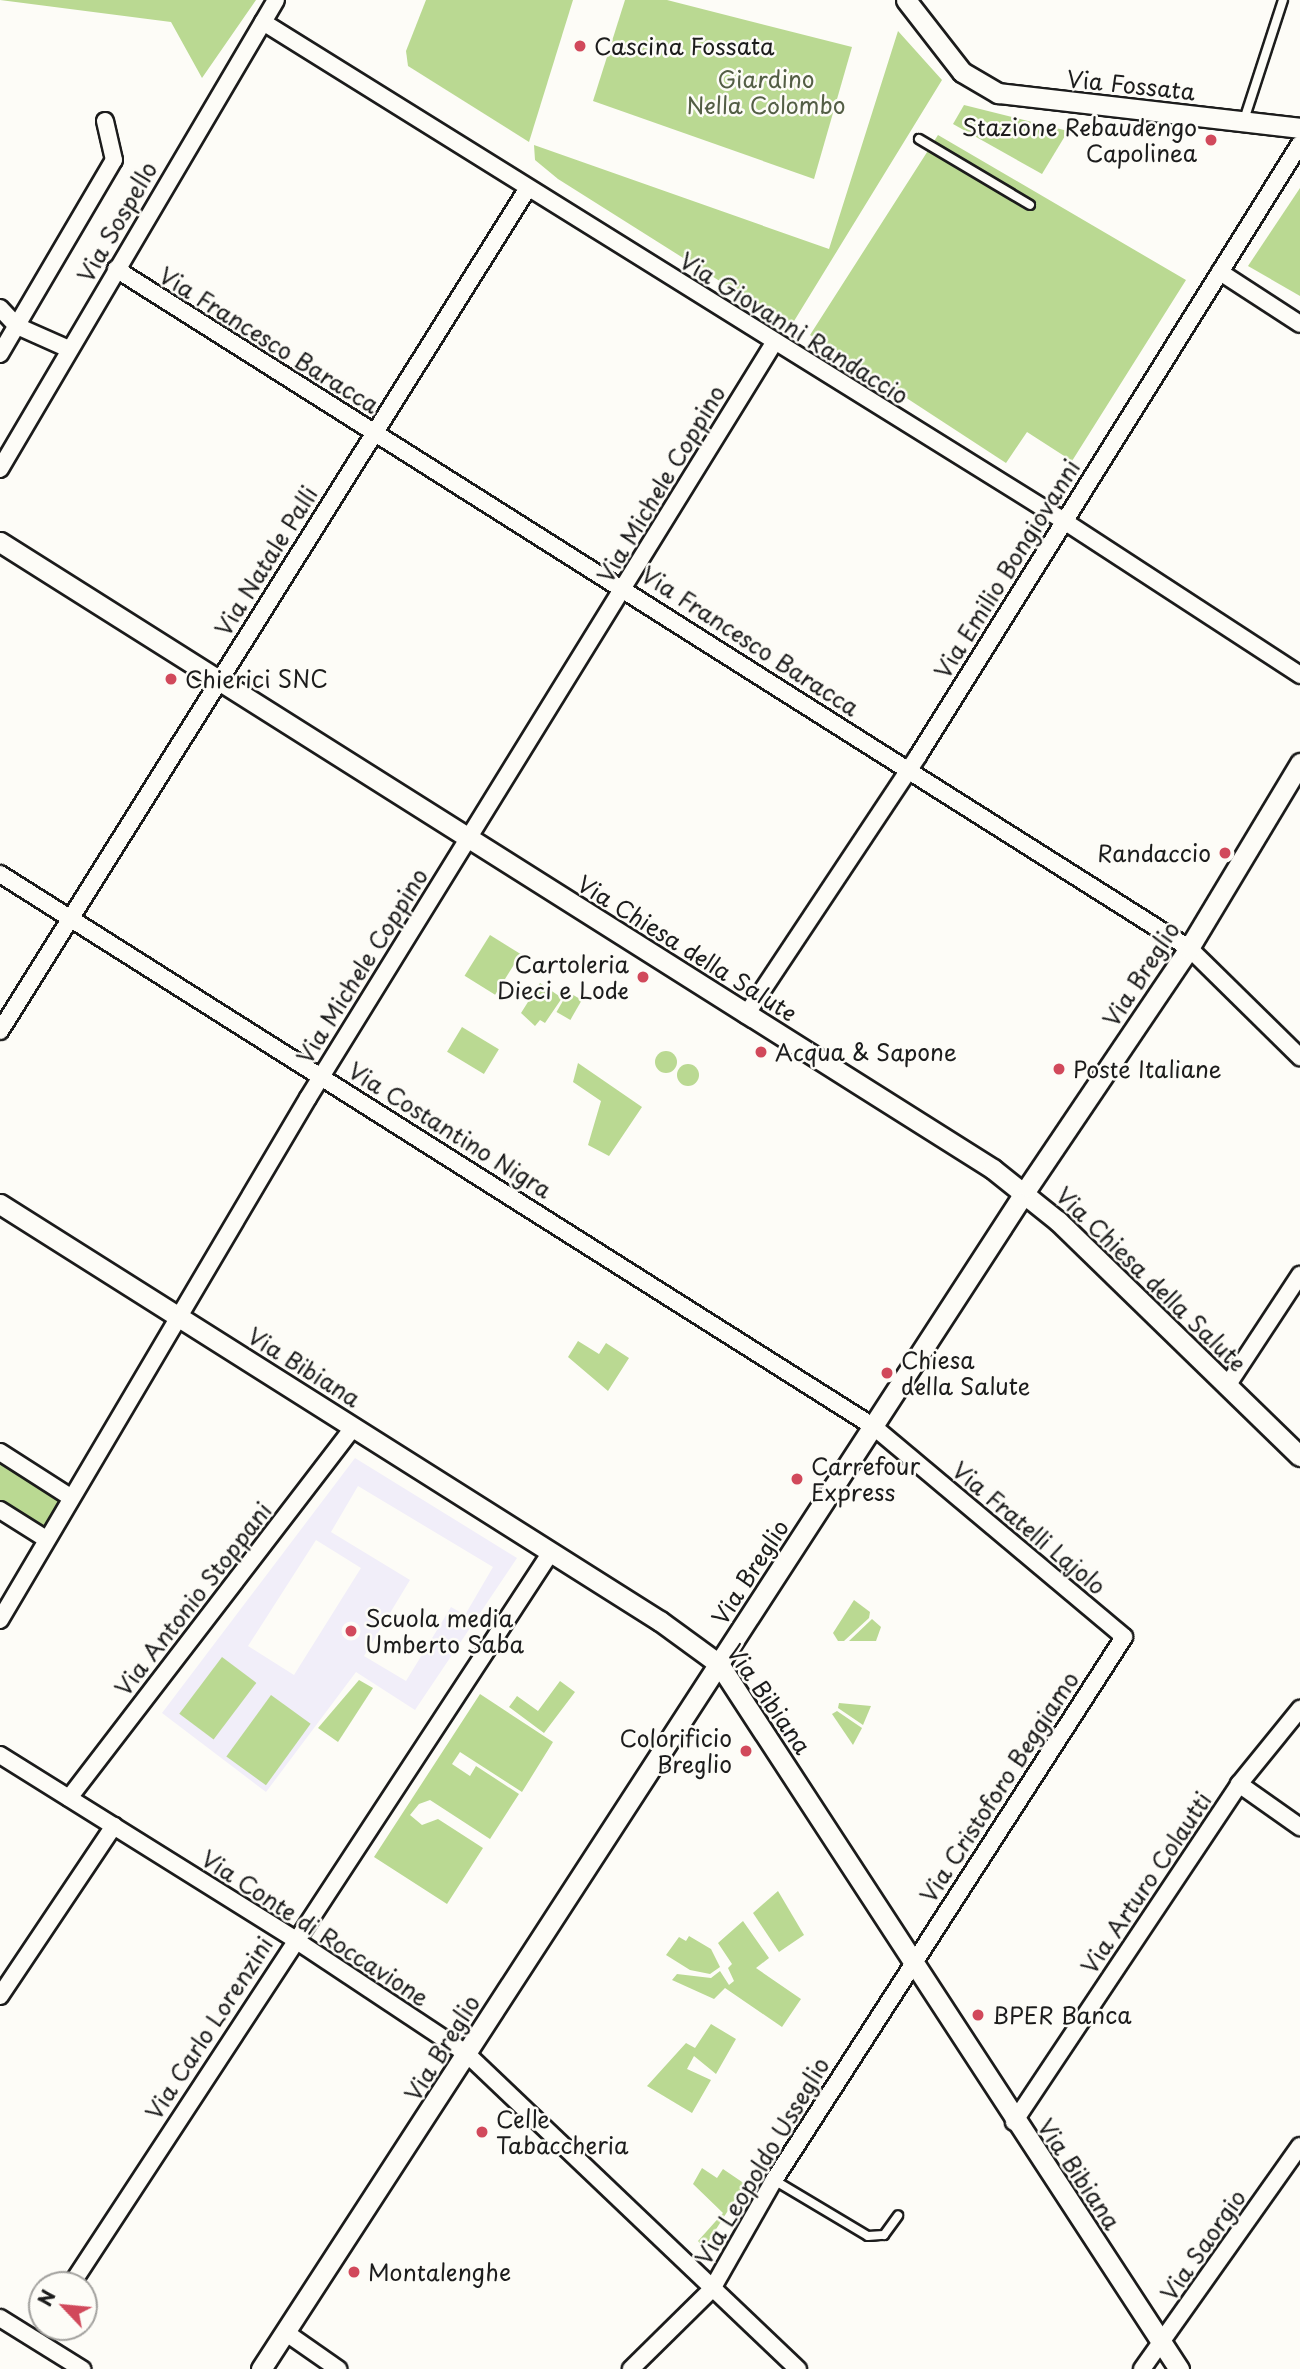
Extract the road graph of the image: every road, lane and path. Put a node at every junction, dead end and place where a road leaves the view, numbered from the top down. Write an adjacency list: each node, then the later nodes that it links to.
1 (276, 0): 4 (street, Via Sospello)
2 (906, 0): 6 (street, Via Fossata)
3 (1283, 0): 6 (lane)
4 (263, 22): 10 (street, Via Giovanni Randaccio); 12 (street, Via Sospello)
5 (105, 121): 16 (street)
6 (1243, 122): 7 (street, Via Fossata)
7 (1300, 128)
8 (919, 139): 11 (lane)
9 (1300, 144): 13 (street, Via Emilio Bongiovanni)
10 (528, 188): 17 (street, Via Giovanni Randaccio); 20 (street, Via Natale Palli)
11 (1031, 205)
12 (116, 270): 18 (street, Via Sospello); 20 (street, Via Francesco Baracca)
13 (1220, 272): 15 (street); 22 (street, Via Emilio Bongiovanni)
14 (0, 308): 16 (street)
15 (1300, 324)
16 (17, 326): 18 (street); 19 (street)
17 (774, 343): 22 (street, Via Giovanni Randaccio); 24 (street, Via Michele Coppino)
18 (69, 349): 21 (street, Via Sospello)
19 (0, 354)
20 (372, 433): 24 (street, Via Francesco Baracca); 26 (street, Via Natale Palli)
21 (0, 468)
22 (1064, 521): 25 (street, Via Giovanni Randaccio); 28 (street, Via Emilio Bongiovanni)
23 (0, 542): 26 (street, Via Chiesa della Salute)
24 (625, 587): 28 (street, Via Francesco Baracca); 29 (street, Via Michele Coppino)
25 (1300, 675)
26 (218, 680): 29 (street, Via Chiesa della Salute); 31 (street, Via Natale Palli)
27 (1300, 763): 32 (street, Via Breglio)
28 (909, 770): 32 (street, Via Francesco Baracca); 33 (street, Via Emilio Bongiovanni)
29 (467, 840): 33 (street, Via Chiesa della Salute); 36 (street, Via Michele Coppino)
30 (0, 874): 31 (street, Via Costantino Nigra)
31 (69, 917): 34 (street, Via Natale Palli); 36 (street, Via Costantino Nigra)
32 (1189, 948): 35 (street, Via Francesco Baracca); 37 (street, Via Breglio)
33 (746, 1015): 37 (street, Via Chiesa della Salute)
34 (0, 1031)
35 (1300, 1057)
36 (321, 1076): 40 (street, Via Michele Coppino); 43 (street, Via Costantino Nigra)
37 (1024, 1193): 41 (street, Via Chiesa della Salute); 43 (street, Via Breglio)
38 (0, 1204): 40 (street, Via Bibiana)
39 (1300, 1275): 41 (street)
40 (178, 1316): 42 (street, Via Bibiana); 46 (street, Via Michele Coppino)
41 (1227, 1385): 45 (street, Via Chiesa della Salute)
42 (354, 1427): 49 (street, Via Bibiana); 56 (street, Via Antonio Stoppani)
43 (874, 1427): 51 (street, Via Fratelli Lajolo); 52 (street, Via Breglio)
44 (0, 1452): 46 (street)
45 (1300, 1456)
46 (70, 1497): 48 (street, Via Michele Coppino)
47 (0, 1510): 48 (street)
48 (46, 1539): 50 (street, Via Michele Coppino)
49 (551, 1552): 52 (street, Via Bibiana); 59 (street, Via Carlo Lorenzini)
50 (0, 1620)
51 (1124, 1637): 60 (street, Via Cristoforo Beggiamo)
52 (719, 1664): 60 (street, Via Bibiana); 62 (street, Via Breglio)
53 (1300, 1709): 55 (street, Via Arturo Colautti)
54 (0, 1755): 56 (street, Via Conte di Roccavione)
55 (1239, 1784): 58 (street); 63 (street, Via Arturo Colautti)
56 (69, 1798): 57 (street, Via Conte di Roccavione)
57 (114, 1826): 59 (street, Via Conte di Roccavione); 61 (street)
58 (1300, 1826)
59 (293, 1939): 62 (street, Via Conte di Roccavione); 67 (street, Via Carlo Lorenzini)
60 (912, 1961): 63 (street, Via Bibiana); 65 (street, Via Leopoldo Usseglio)
61 (0, 1996)
62 (467, 2054): 68 (street, Via Conte di Roccavione); 71 (street, Via Breglio)
63 (1014, 2122): 73 (street, Via Bibiana)
64 (1300, 2146): 73 (street, Via Saorgio)
65 (774, 2180): 66 (lane); 68 (street, Via Leopoldo Usseglio)
66 (898, 2216)
67 (80, 2271)
68 (712, 2288): 77 (street, Via Leopoldo Usseglio); 78 (street, Via Conte di Roccavione)
69 (0, 2318): 70 (street)
70 (28, 2328)
71 (285, 2332): 75 (street, Via Breglio); 76 (street)
72 (49, 2341): 74 (street)
73 (1162, 2342): 79 (street, Via Saorgio); 80 (street, Via Bibiana)
74 (82, 2369)
75 (261, 2369)
76 (338, 2369)
77 (631, 2369)
78 (798, 2369)
79 (1142, 2369)
80 (1179, 2369)

